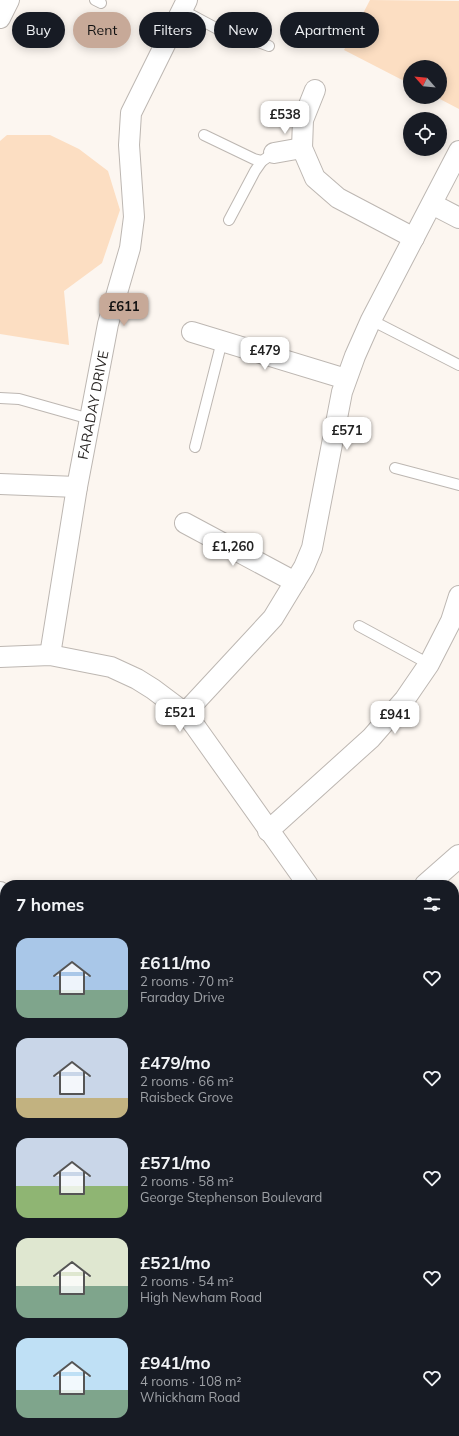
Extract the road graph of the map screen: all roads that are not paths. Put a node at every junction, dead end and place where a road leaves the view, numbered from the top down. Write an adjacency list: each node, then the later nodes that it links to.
1 (9, 0): 3 (street)
2 (184, 5): 4 (lane); 20 (street, FARADAY DRIVE)
3 (0, 18)
4 (214, 24)
5 (315, 90): 7 (street)
6 (204, 135): 9 (lane)
7 (302, 148): 9 (street); 13 (street)
8 (459, 151): 10 (street)
9 (268, 157): 12 (lane)
10 (432, 204): 11 (street); 13 (street)
11 (459, 218)
12 (229, 220)
13 (414, 238): 14 (street)
14 (371, 320): 17 (lane); 18 (street)
15 (192, 332): 16 (street)
16 (222, 341): 18 (street); 21 (lane)
17 (459, 365)
18 (346, 379): 27 (street)
19 (0, 398): 20 (lane)
20 (90, 419): 25 (street, FARADAY DRIVE)
21 (195, 447)
22 (395, 468): 24 (lane)
23 (0, 484): 25 (street)
24 (459, 485)
25 (77, 487): 30 (street, FARADAY DRIVE)
26 (185, 523): 27 (street)
27 (295, 582): 33 (street)
28 (459, 596): 32 (street)
29 (359, 626): 32 (lane)
30 (50, 655): 31 (street); 33 (street)
31 (0, 657)
32 (429, 664): 34 (street)
33 (184, 713): 34 (street)
34 (268, 831): 36 (street)
35 (459, 856): 37 (street)
36 (304, 880)
37 (432, 880)

